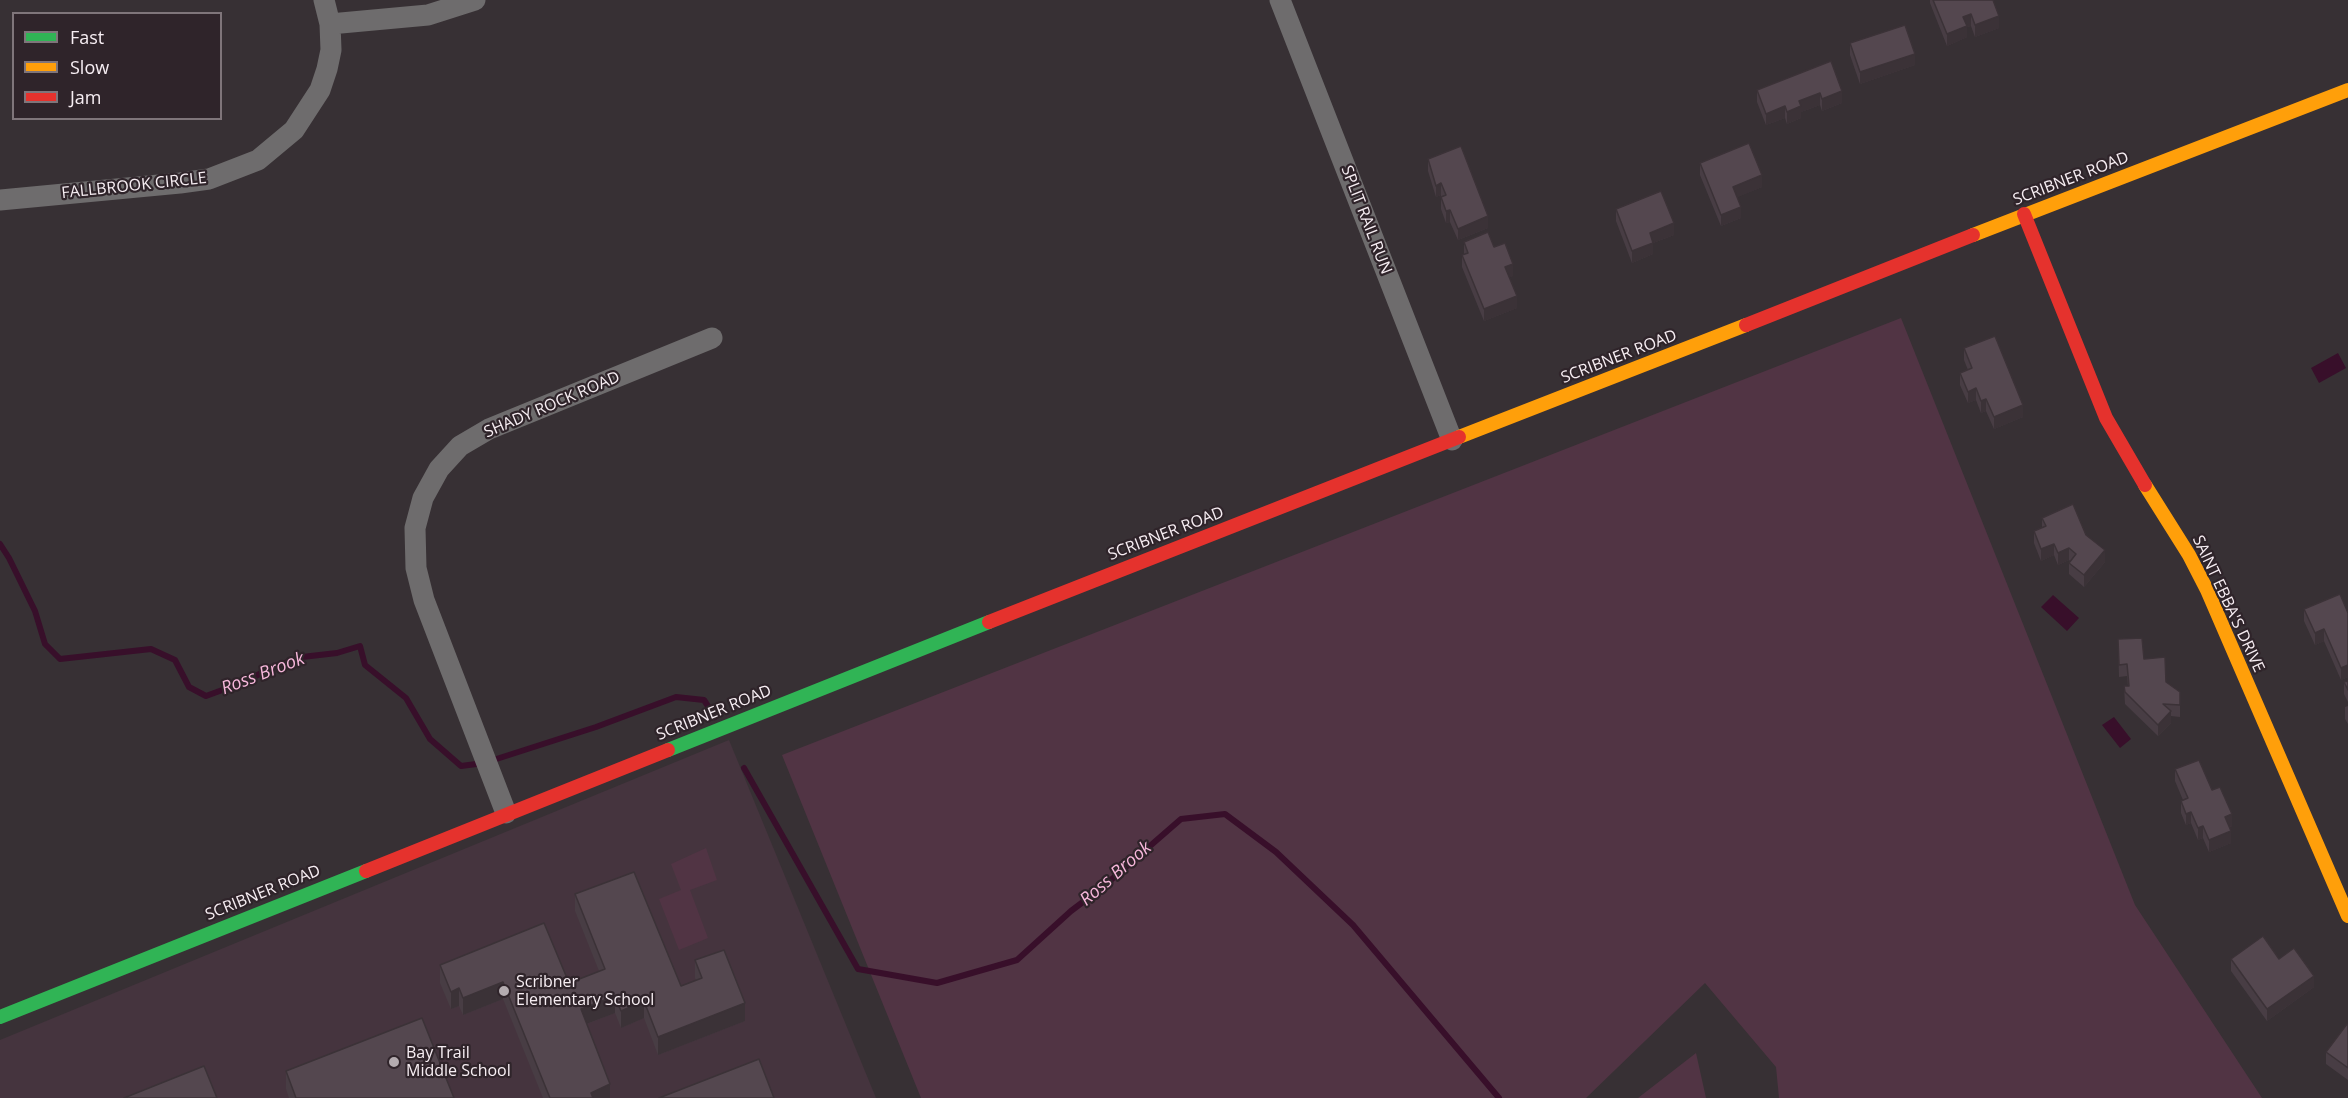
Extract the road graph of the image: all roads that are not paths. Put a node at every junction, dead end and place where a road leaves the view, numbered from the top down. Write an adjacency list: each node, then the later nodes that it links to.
1 (324, 0): 4 (street, FALLBROOK CIRCLE)
2 (475, 0): 4 (street)
3 (1282, 0): 9 (street, SPLIT RAIL RUN)
4 (330, 24): 6 (street, FALLBROOK CIRCLE)
5 (2348, 90): 7 (street, SCRIBNER ROAD)
6 (0, 200)
7 (2025, 214): 9 (street, SCRIBNER ROAD); 11 (street, SAINT EBBA'S DRIVE)
8 (712, 338): 10 (street, SHADY ROCK ROAD)
9 (1452, 440): 10 (street, SCRIBNER ROAD)
10 (506, 813): 12 (street, SCRIBNER ROAD)
11 (2348, 916)
12 (0, 1017)

